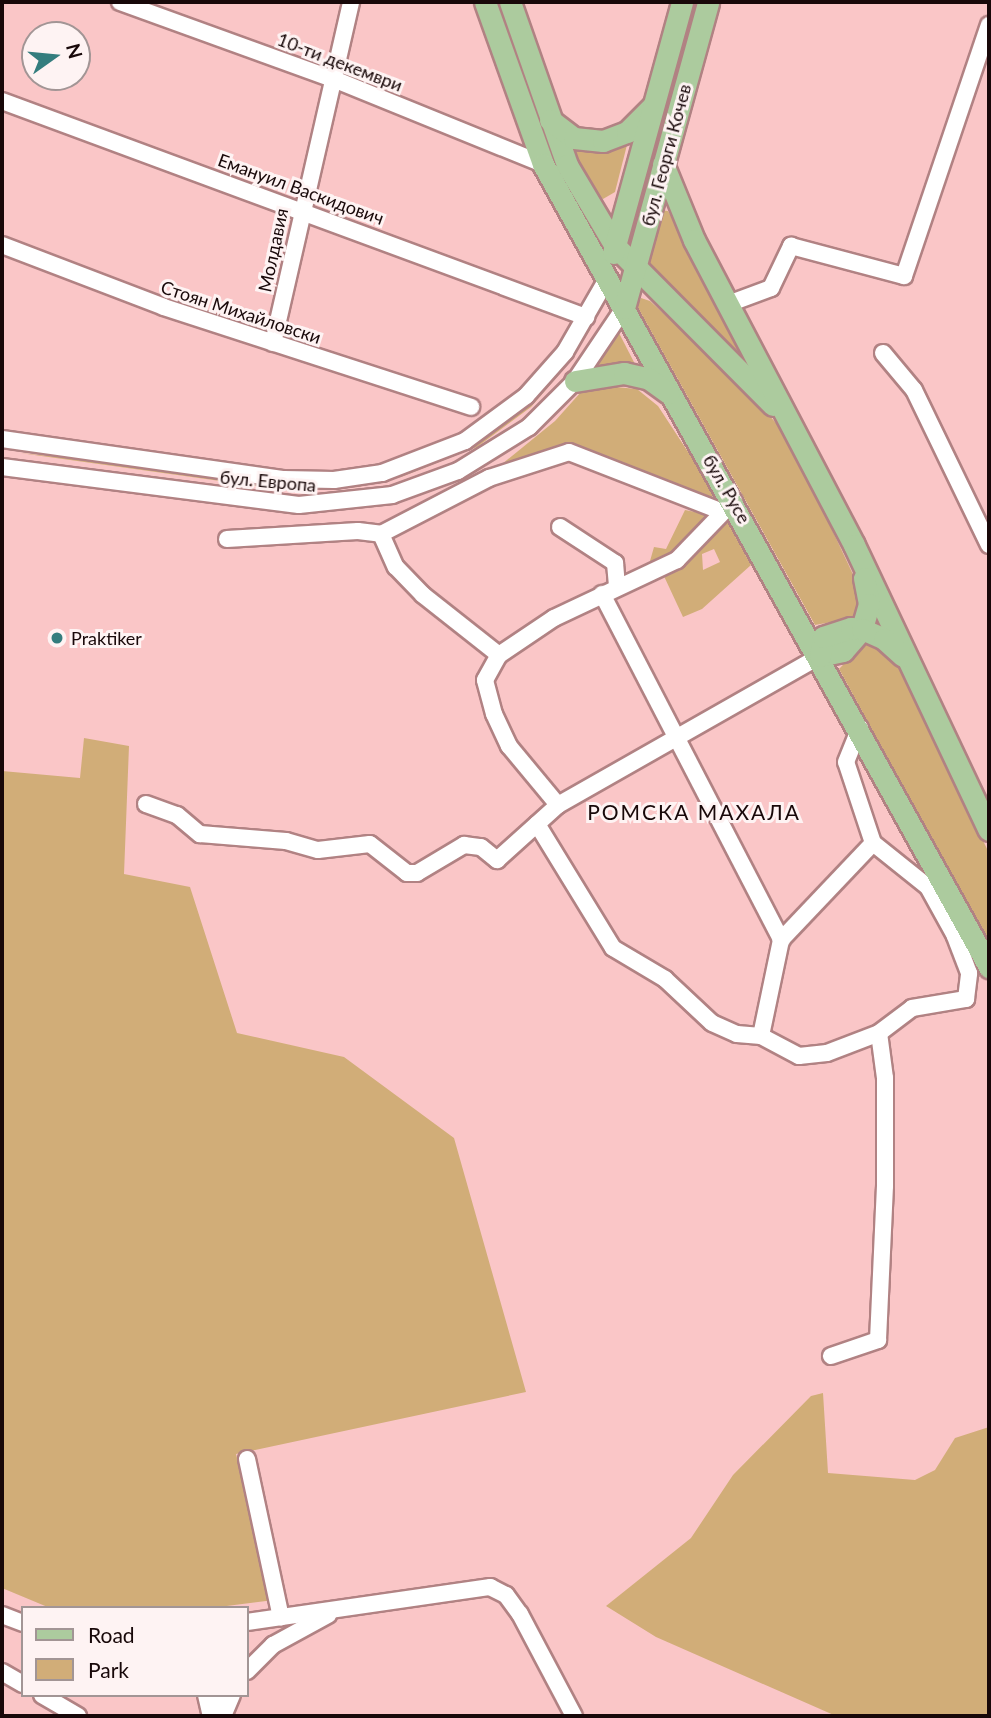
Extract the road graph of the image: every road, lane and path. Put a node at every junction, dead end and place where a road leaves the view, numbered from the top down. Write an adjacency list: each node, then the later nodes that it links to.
1 (120, 2): 8 (street, 10-ти декември)
2 (351, 2): 8 (street, Молдавия)
3 (485, 2): 12 (main road, бул. Русе)
4 (510, 2): 11 (main road)
5 (682, 2): 10 (main road, бул. Георги Кочев)
6 (708, 2): 13 (main road, бул. Георги Кочев)
7 (989, 25): 19 (street)
8 (336, 80): 12 (street, 10-ти декември); 14 (street, Молдавия)
9 (2, 101): 14 (street, Емануил Васкидович)
10 (653, 106): 11 (main road); 16 (main road, бул. Георги Кочев)
11 (550, 120): 16 (main road)
12 (543, 164): 18 (main road, бул. Русе)
13 (663, 164): 17 (main road, бул. Георги Кочев); 19 (main road)
14 (301, 209): 21 (street, Емануил Васкидович); 22 (street, Молдавия)
15 (2, 245): 22 (street, Стоян Михайловски)
16 (615, 246): 17 (main road); 18 (main road, бул. Георги Кочев)
17 (636, 269): 20 (main road, бул. Георги Кочев); 27 (main road)
18 (607, 279): 20 (main road, бул. Русе); 21 (street, бул. Европа)
19 (728, 304): 27 (main road)
20 (624, 308): 24 (street, бул. Европа); 25 (main road, бул. Русе)
21 (586, 317): 28 (street, бул. Европа)
22 (273, 343): 26 (street, Стоян Михайловски)
23 (883, 353): 35 (street)
24 (575, 381): 25 (main road); 29 (street, бул. Европа)
25 (679, 405): 30 (main road, бул. Русе)
26 (471, 407)
27 (792, 428): 34 (main road)
28 (2, 439)
29 (2, 467)
30 (727, 506): 32 (street); 37 (street); 42 (main road, бул. Русе)
31 (560, 527): 36 (street)
32 (381, 534): 33 (street); 41 (street)
33 (227, 540)
34 (854, 545): 40 (main road); 43 (main road)
35 (989, 545)
36 (615, 563): 37 (street); 38 (street)
37 (654, 570): 38 (street)
38 (617, 586): 39 (street)
39 (602, 594): 41 (street); 45 (street)
40 (862, 629): 42 (main road); 43 (main road)
41 (499, 655): 47 (street)
42 (820, 656): 44 (main road, бул. Русе); 45 (street)
43 (923, 687): 49 (main road)
44 (860, 729): 50 (street); 52 (main road, бул. Русе)
45 (676, 739): 47 (street); 51 (street)
46 (146, 804): 48 (street)
47 (558, 805): 48 (street)
48 (537, 824): 54 (street)
49 (989, 830)
50 (873, 843): 51 (street); 53 (street)
51 (781, 940): 54 (street)
52 (989, 967)
53 (879, 1033): 54 (street); 55 (street)
54 (761, 1036)
55 (831, 1356)
56 (247, 1459): 59 (street)
57 (340, 1609): 59 (street); 62 (street); 73 (street)
58 (2, 1615): 60 (street)
59 (281, 1617): 61 (street)
60 (21, 1622)
61 (248, 1622)
62 (248, 1670)
63 (2, 1672): 64 (street)
64 (21, 1683)
65 (45, 1697): 69 (street)
66 (206, 1697): 70 (street)
67 (219, 1697): 71 (street)
68 (231, 1697): 72 (street)
69 (78, 1716)
70 (211, 1716)
71 (217, 1716)
72 (223, 1716)
73 (574, 1716)

